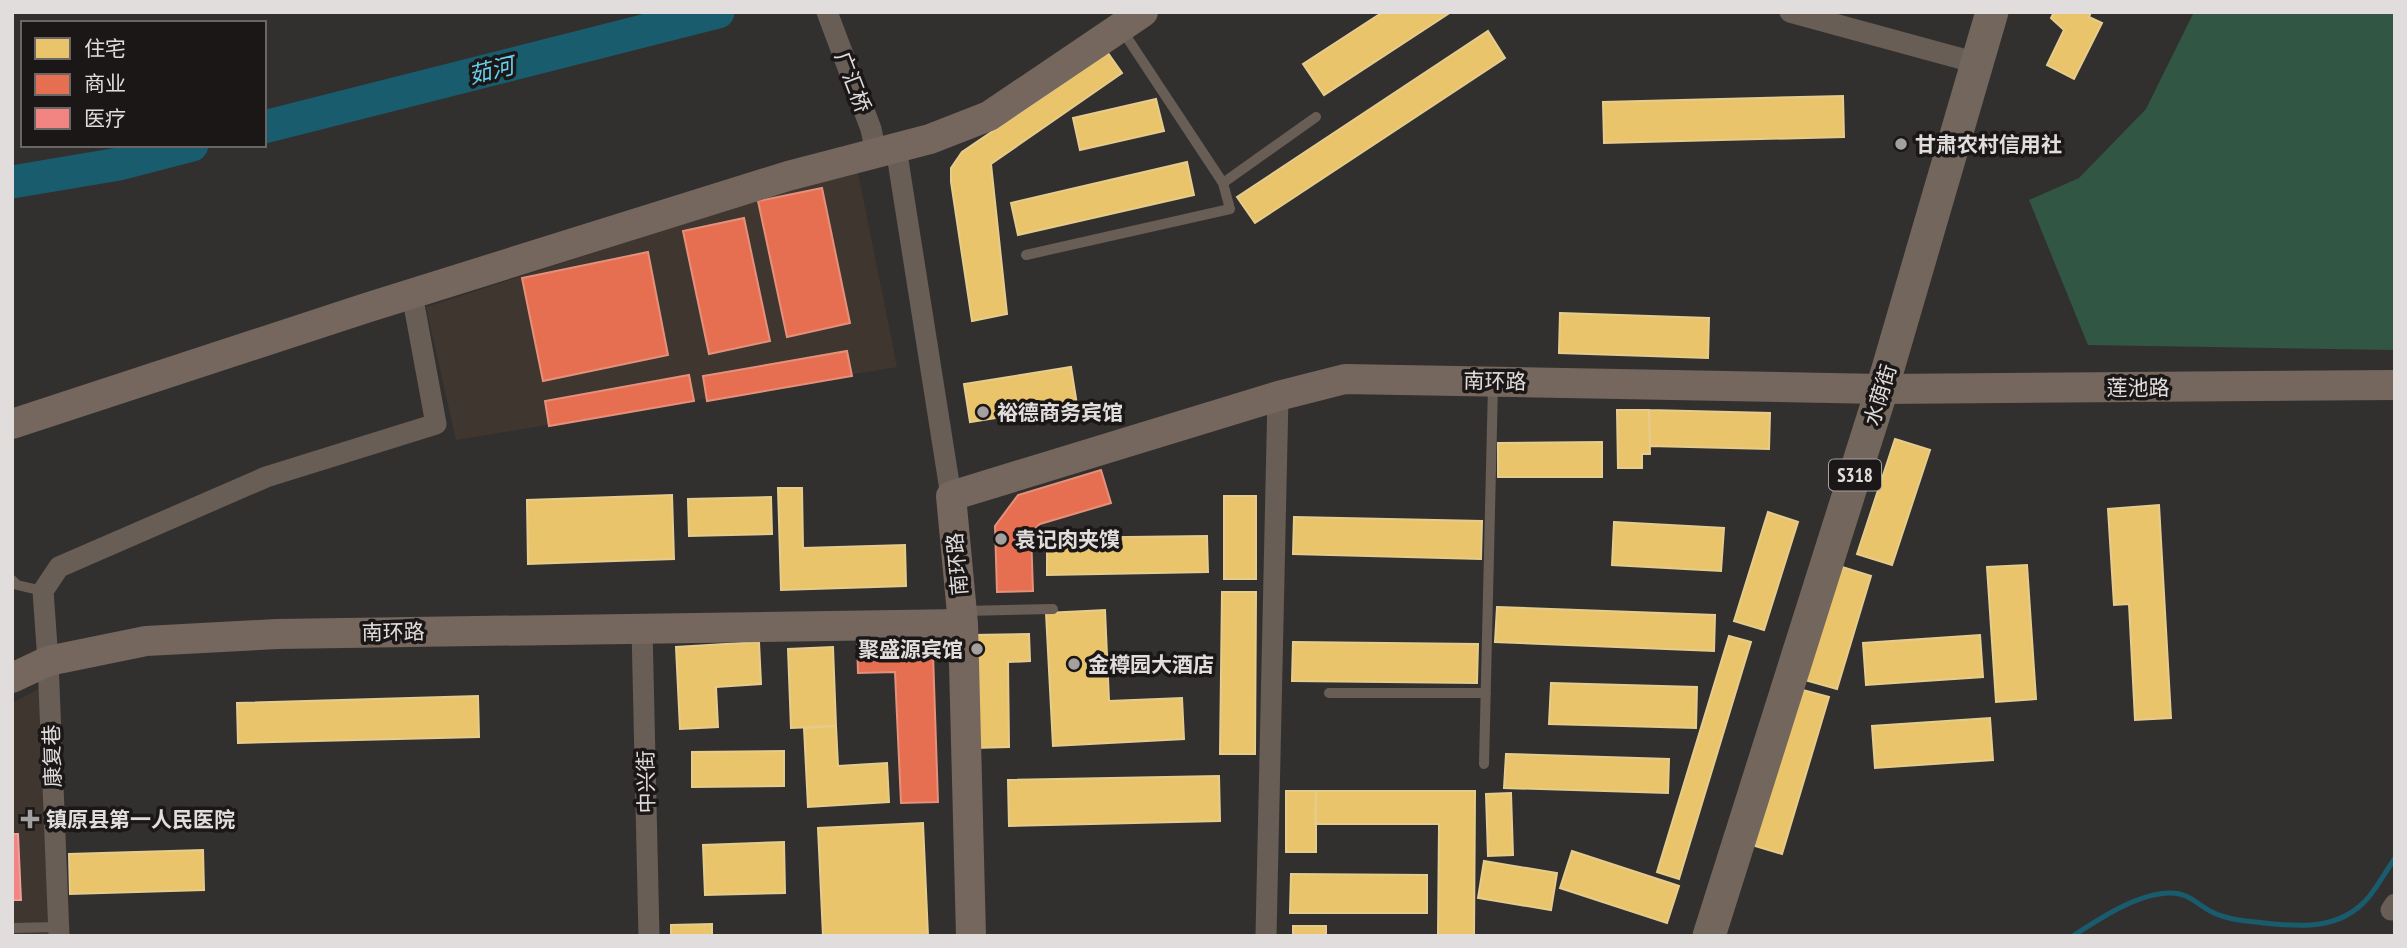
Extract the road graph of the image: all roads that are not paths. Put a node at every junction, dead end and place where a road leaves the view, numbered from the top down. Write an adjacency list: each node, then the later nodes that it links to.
1 (827, 12): 7 (street, 广汇桥)
2 (1790, 12): 5 (street)
3 (1992, 12): 5 (main road, 水荫街 / S318)
4 (1132, 20): 7 (street); 8 (lane)
5 (1977, 63): 13 (main road, 水荫街 / S318)
6 (1316, 117): 8 (lane)
7 (881, 144): 10 (street); 16 (street, 广汇桥)
8 (1223, 183): 9 (lane)
9 (1027, 255)
10 (412, 294): 15 (street); 18 (street)
11 (1493, 381): 13 (street, 南环路); 14 (street, 南环路); 24 (lane)
12 (2395, 385): 13 (street, 莲池路)
13 (1882, 389): 32 (main road, 水荫街 / S318)
14 (1278, 397): 16 (street, 南环路); 31 (street)
15 (12, 424)
16 (951, 496): 20 (street, 南环路)
17 (12, 580): 18 (lane)
18 (43, 591): 22 (street, 康复巷)
19 (1053, 609): 20 (lane)
20 (962, 618): 21 (street, 南环路); 30 (street)
21 (642, 628): 22 (street, 南环路); 29 (street, 中兴街)
22 (48, 661): 23 (street, 南环路); 28 (street, 康复巷)
23 (12, 678)
24 (1486, 692): 25 (lane); 26 (lane)
25 (1329, 693)
26 (1484, 764)
27 (12, 929): 28 (lane)
28 (58, 931)
29 (649, 936)
30 (971, 936)
31 (1266, 936)
32 (1709, 936)

